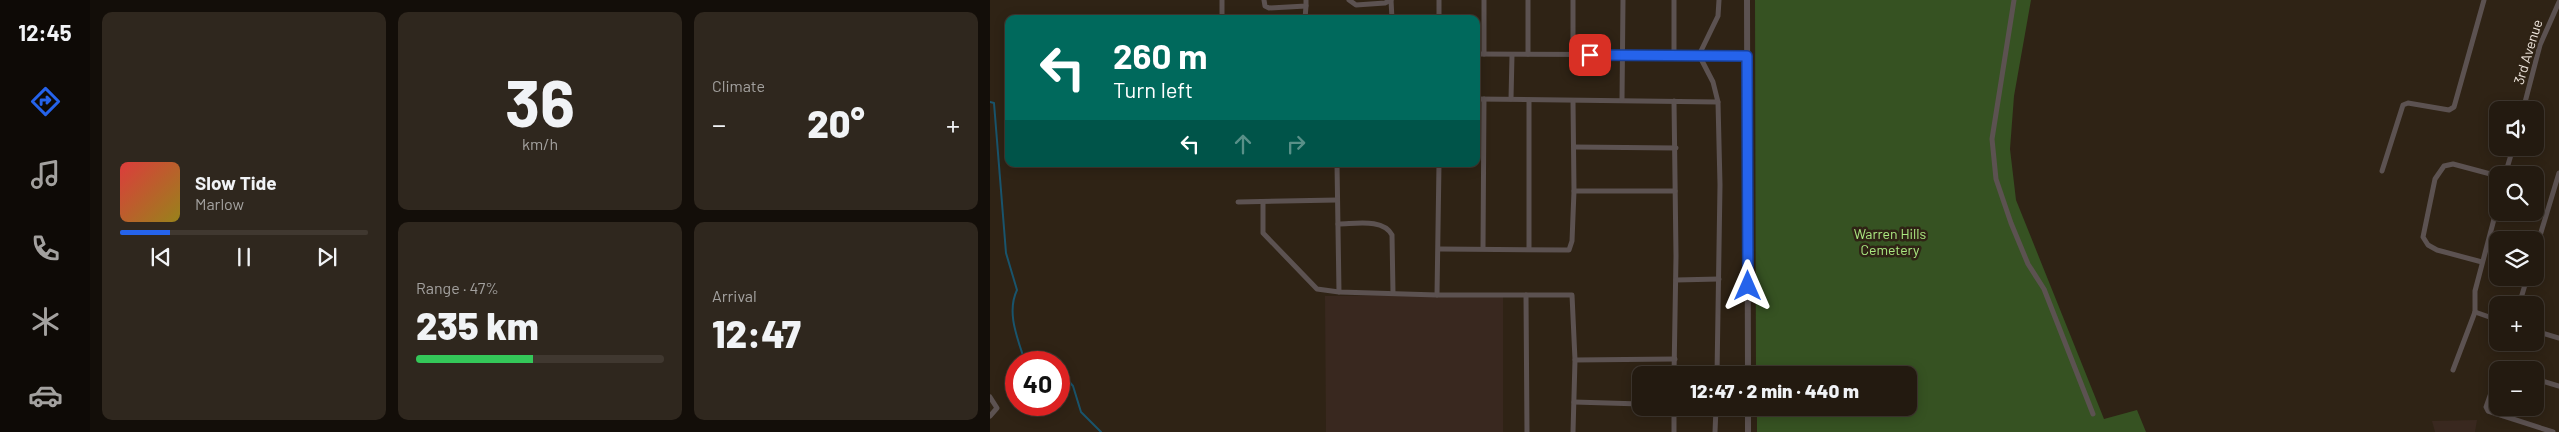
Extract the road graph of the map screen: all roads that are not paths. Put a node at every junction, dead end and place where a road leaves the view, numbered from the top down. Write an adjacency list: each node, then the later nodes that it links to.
1 (1222, 0): 17 (street)
2 (1264, 0): 16 (street)
3 (1349, 0): 4 (street)
4 (1391, 0): 18 (street)
5 (1439, 0): 19 (street)
6 (1484, 0): 21 (street)
7 (1528, 0): 22 (street)
8 (1573, 0): 24 (street)
9 (1624, 0): 27 (street)
10 (1674, 0): 25 (street)
11 (1720, 0): 26 (street)
12 (1747, 0): 28 (street)
13 (2014, 0): 80 (street)
14 (2484, 0): 42 (street)
15 (2557, 2): 36 (street, 3rd Avenue)
16 (1306, 3)
17 (1222, 15)
18 (1392, 15)
19 (1439, 15)
20 (1480, 54): 21 (street)
21 (1484, 54): 23 (street)
22 (1528, 54): 23 (street); 24 (street)
23 (1512, 55): 31 (street)
24 (1573, 55): 27 (street)
25 (1674, 55): 26 (street); 27 (street)
26 (1699, 55): 28 (street); 37 (street)
27 (1623, 56): 34 (street)
28 (1747, 56): 71 (street)
29 (1480, 99): 30 (street)
30 (1484, 99): 31 (street); 53 (street)
31 (1511, 99): 32 (street)
32 (1529, 100): 33 (street); 54 (street)
33 (1573, 100): 34 (street); 38 (street)
34 (1622, 100): 35 (street)
35 (1674, 100): 37 (street); 39 (street)
36 (2526, 101)
37 (1718, 102): 57 (street)
38 (1574, 147): 39 (street); 45 (street)
39 (1676, 148): 46 (street)
40 (1337, 167): 47 (street)
41 (1439, 167): 55 (street)
42 (2382, 171)
43 (2559, 173): 52 (street)
44 (2489, 174): 56 (street)
45 (1574, 191): 46 (street); 54 (street)
46 (1675, 191): 58 (street)
47 (1337, 200): 49 (street); 51 (street)
48 (1238, 202): 49 (street)
49 (1263, 202): 59 (street)
50 (2493, 221): 56 (street)
51 (1338, 224): 59 (street); 60 (street)
52 (2541, 231)
53 (1483, 248): 54 (street); 55 (street)
54 (1529, 248)
55 (1440, 249): 61 (street)
56 (2482, 262): 63 (street)
57 (1719, 279): 58 (street); 70 (street)
58 (1676, 280): 67 (street)
59 (1339, 292): 60 (street)
60 (1393, 293): 61 (street)
61 (1437, 295): 62 (street)
62 (1526, 295): 68 (street); 86 (street)
63 (2475, 312): 64 (street); 72 (street)
64 (2489, 317)
65 (2544, 333): 66 (street)
66 (2559, 336)
67 (1675, 359): 68 (street); 69 (street)
68 (1575, 360): 77 (street)
69 (1675, 366)
70 (1717, 366)
71 (1748, 366)
72 (2453, 370)
73 (2544, 382): 74 (street)
74 (2559, 386)
75 (990, 396): 81 (street)
76 (2489, 398): 79 (street)
77 (1574, 402): 78 (street); 87 (street)
78 (1632, 404)
79 (2489, 411)
80 (2093, 414)
81 (990, 416)
82 (1674, 416): 88 (street)
83 (1716, 416): 89 (street)
84 (1748, 416): 90 (street)
85 (2504, 416): 91 (street)
86 (1527, 432)
87 (1573, 432)
88 (1674, 432)
89 (1715, 432)
90 (1748, 432)
91 (2554, 432)

